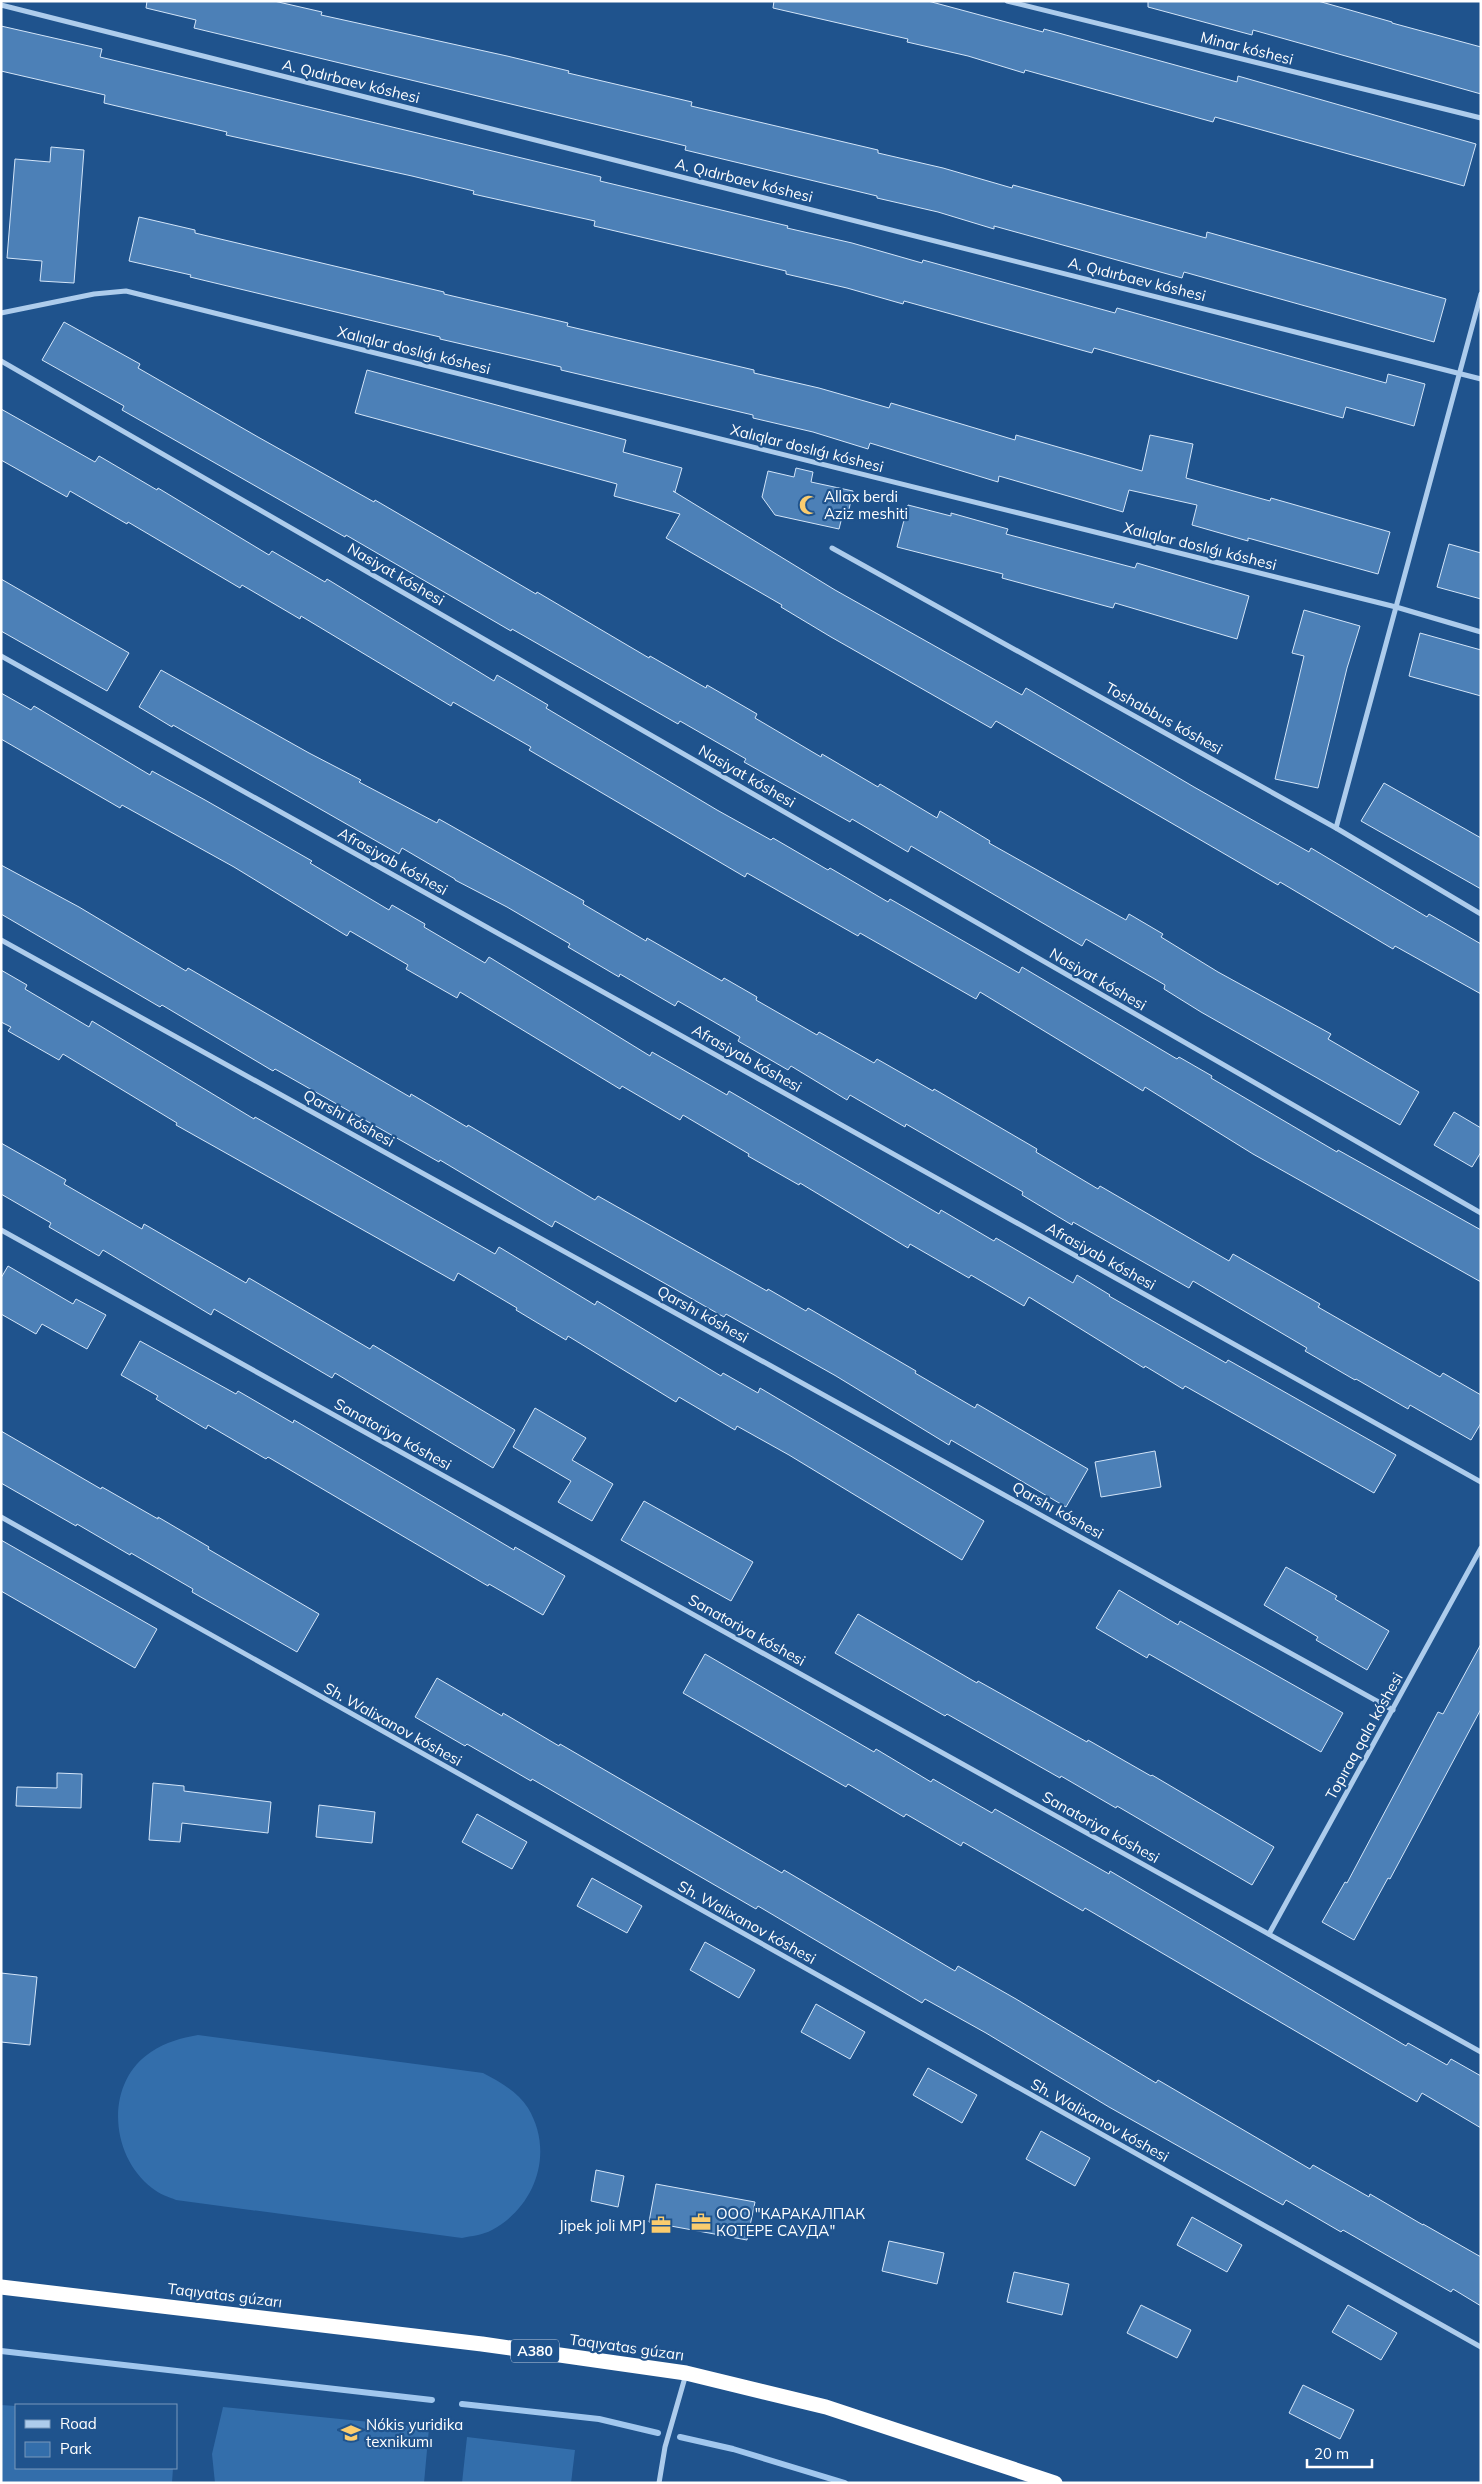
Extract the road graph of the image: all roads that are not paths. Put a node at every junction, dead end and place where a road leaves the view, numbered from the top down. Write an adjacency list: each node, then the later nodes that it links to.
1 (1007, 1): 3 (street, Minar kóshesi)
2 (1, 5): 7 (street, A. Qıdırbaev kóshesi)
3 (1481, 118)
4 (1481, 294): 7 (street)
5 (1, 313): 10 (street, Xalıqlar doslıǵı kóshesi)
6 (1, 361): 16 (street, Nasiyat kóshesi)
7 (1459, 373): 8 (street, A. Qıdırbaev kóshesi); 10 (street)
8 (1481, 379)
9 (832, 548): 13 (street, Toshabbus kóshesi)
10 (1396, 608): 11 (street, Xalıqlar doslıǵı kóshesi); 13 (street)
11 (1481, 632)
12 (1, 656): 18 (street, Afrasiyab kóshesi)
13 (1336, 828): 14 (street, Toshabbus kóshesi)
14 (1481, 914)
15 (1, 940): 21 (street, Qarshı kóshesi)
16 (1481, 1213)
17 (1, 1230): 22 (street, Sanatoriya kóshesi)
18 (1481, 1482)
19 (1, 1517): 25 (street, Sh. Walixanov kóshesi)
20 (1481, 1548): 21 (street, Topıraq qala kóshesi)
21 (1393, 1710): 22 (street, Topıraq qala kóshesi)
22 (1269, 1934): 23 (street, Sanatoriya kóshesi)
23 (1481, 2052)
24 (1, 2287): 26 (highway, Taqıyatas gúzarı / A380)
25 (1481, 2347)
26 (686, 2373): 27 (street); 28 (highway, Taqıyatas gúzarı / A380)
27 (659, 2483)
28 (1055, 2483)

